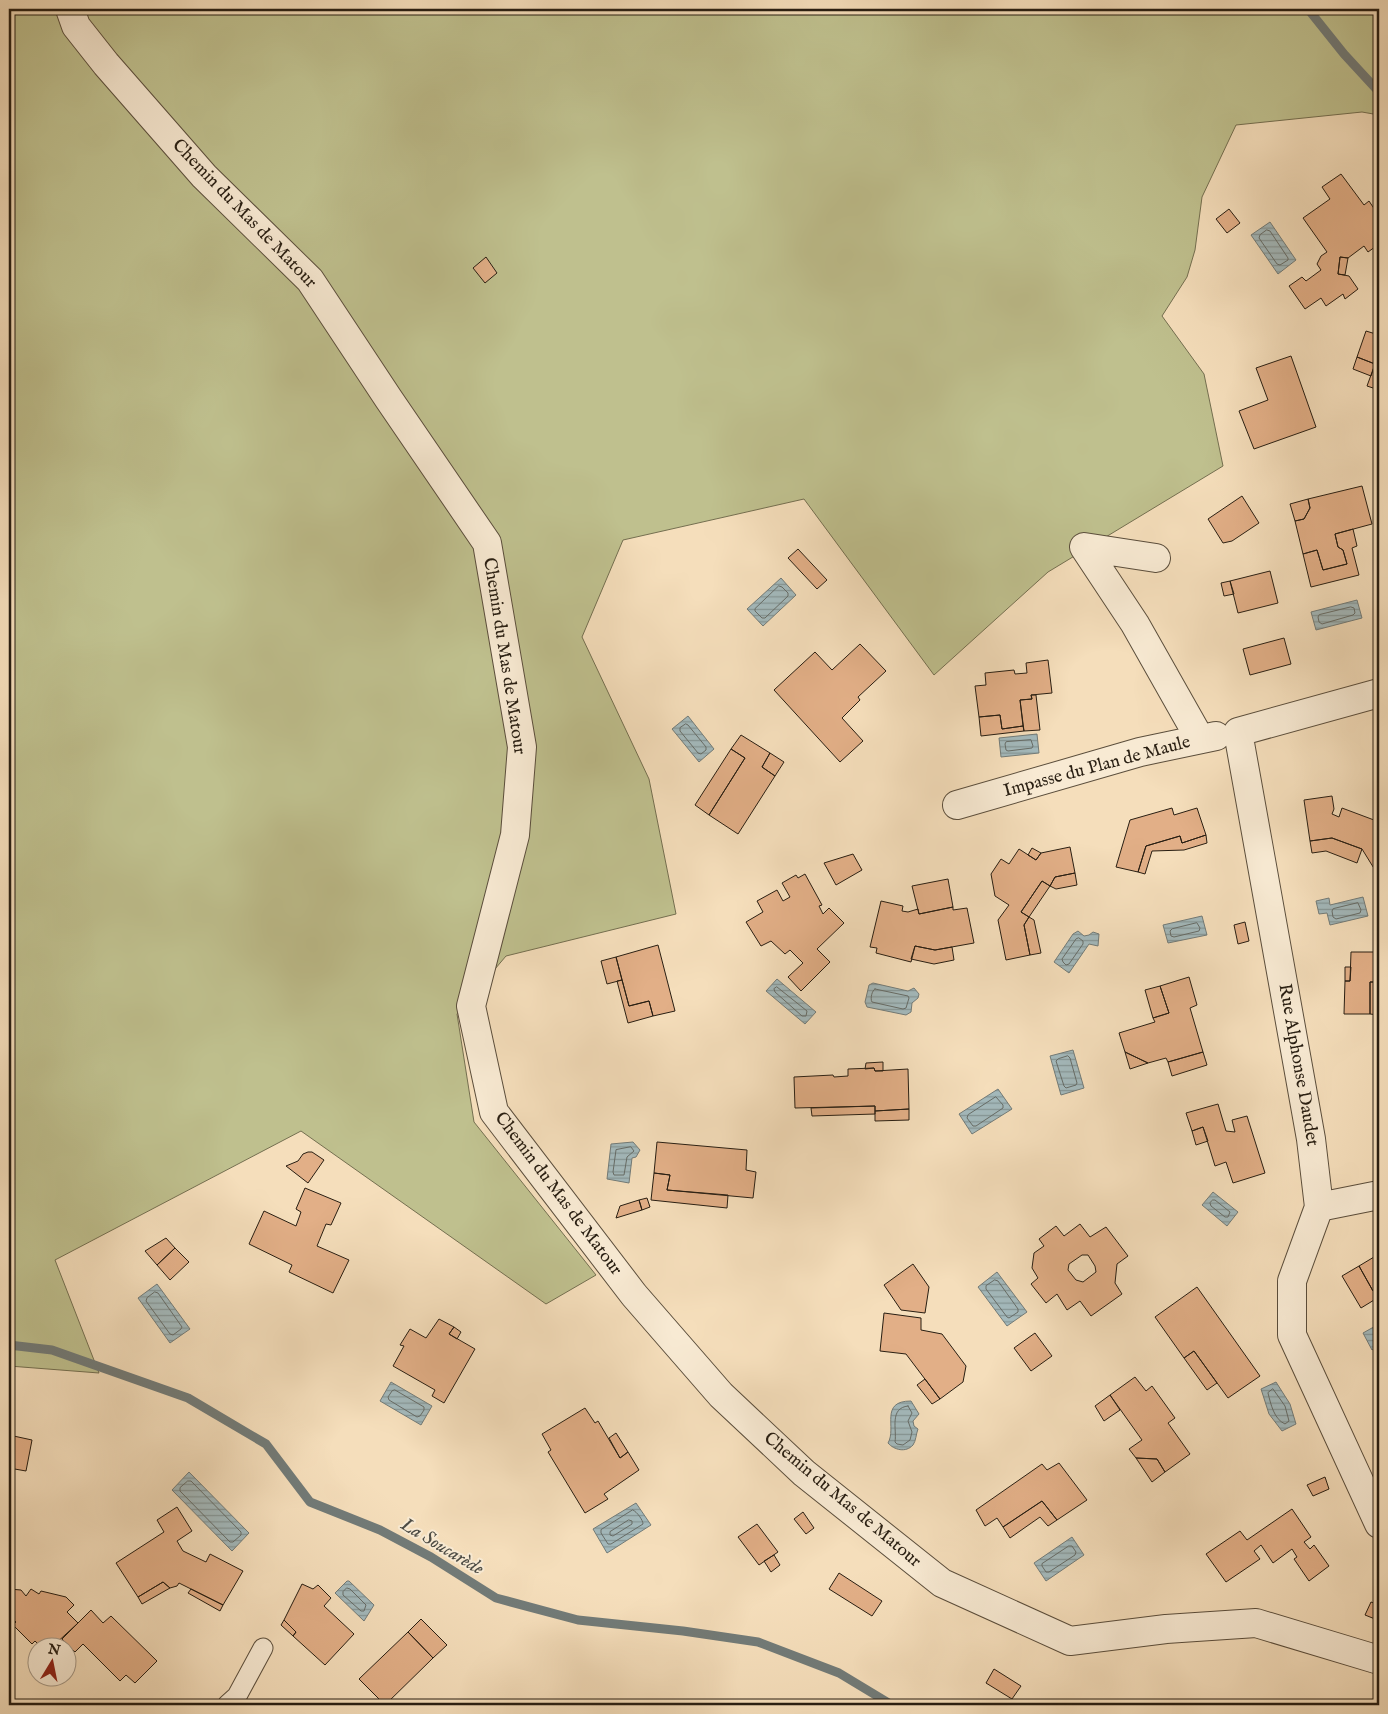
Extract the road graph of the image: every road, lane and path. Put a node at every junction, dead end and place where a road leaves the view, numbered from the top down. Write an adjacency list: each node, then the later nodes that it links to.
1 (70, 9): 11 (street, Chemin du Mas de Matour)
2 (1156, 558): 5 (street)
3 (1379, 693): 4 (street)
4 (1238, 732): 5 (street, Impasse du Plan de Maule); 8 (street, Rue Alphonse Daudet)
5 (1200, 739): 6 (street, Impasse du Plan de Maule)
6 (957, 805)
7 (1379, 1195): 8 (street)
8 (1319, 1207): 9 (street, Rue Alphonse Daudet)
9 (1379, 1524)
10 (263, 1648): 12 (lane)
11 (1379, 1660)
12 (227, 1705)

